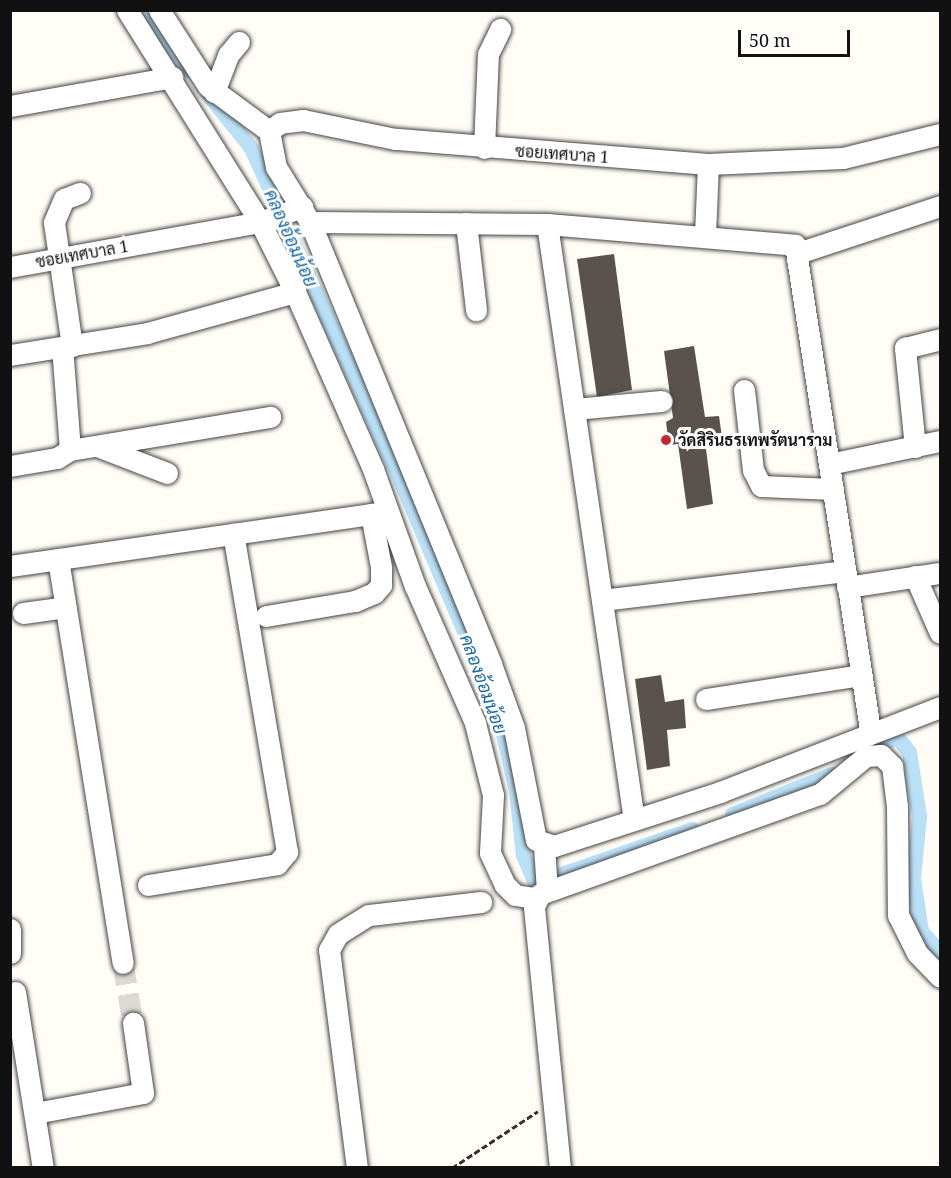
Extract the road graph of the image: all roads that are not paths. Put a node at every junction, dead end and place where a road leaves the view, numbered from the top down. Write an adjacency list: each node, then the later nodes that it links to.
1 (127, 10): 5 (street)
2 (159, 10): 6 (street)
3 (500, 29): 10 (street)
4 (239, 42): 6 (street)
5 (171, 77): 7 (street); 14 (street)
6 (214, 92): 8 (street)
7 (10, 106)
8 (269, 131): 10 (street, ซอยเทศบาล 1); 14 (street)
9 (940, 134): 11 (street, ซอยเทศบาล 1)
10 (484, 148): 11 (street, ซอยเทศบาล 1)
11 (708, 164): 17 (street)
12 (80, 193): 19 (street)
13 (940, 206): 18 (street)
14 (286, 216): 15 (street, ซอยเทศบาล 1); 19 (street, ซอยเทศบาล 1); 21 (street); 55 (street)
15 (466, 223): 16 (street, ซอยเทศบาล 1); 22 (street)
16 (547, 224): 17 (street, ซอยเทศบาล 1); 28 (street)
17 (705, 235): 18 (street, ซอยเทศบาล 1)
18 (798, 253): 34 (street)
19 (57, 259): 20 (street, ซอยเทศบาล 1); 24 (street)
20 (10, 267)
21 (295, 292): 24 (street); 38 (street)
22 (476, 310)
23 (940, 339): 32 (street)
24 (67, 347): 25 (street); 33 (street)
25 (10, 355)
26 (744, 390): 37 (street)
27 (662, 401): 28 (street)
28 (574, 409): 45 (street)
29 (270, 417): 31 (street)
30 (940, 441): 32 (street)
31 (96, 446): 33 (street); 36 (street)
32 (915, 447): 34 (street)
33 (70, 450): 35 (street)
34 (829, 464): 37 (street)
35 (10, 466)
36 (167, 473)
37 (833, 489): 44 (street)
38 (379, 513): 39 (street); 48 (street); 57 (street)
39 (233, 534): 40 (street); 56 (street)
40 (58, 559): 41 (street); 46 (street)
41 (10, 566)
42 (940, 573): 43 (street)
43 (915, 576): 44 (street); 49 (street)
44 (846, 579): 45 (street); 50 (street)
45 (602, 600): 54 (street)
46 (66, 607): 47 (street); 61 (street)
47 (17, 613)
48 (266, 616)
49 (940, 633)
50 (861, 675): 51 (street); 53 (street)
51 (706, 699)
52 (940, 707): 53 (street)
53 (870, 732): 54 (street)
54 (634, 820): 55 (street)
55 (544, 853): 57 (street)
56 (148, 885)
57 (534, 893): 62 (street); 68 (street)
58 (481, 902): 67 (street)
59 (10, 929): 60 (street)
60 (10, 953)
61 (123, 963)
62 (940, 977)
63 (15, 992): 65 (street)
64 (133, 1023): 65 (street)
65 (34, 1113): 66 (street)
66 (43, 1167)
67 (357, 1167)
68 (560, 1167)

